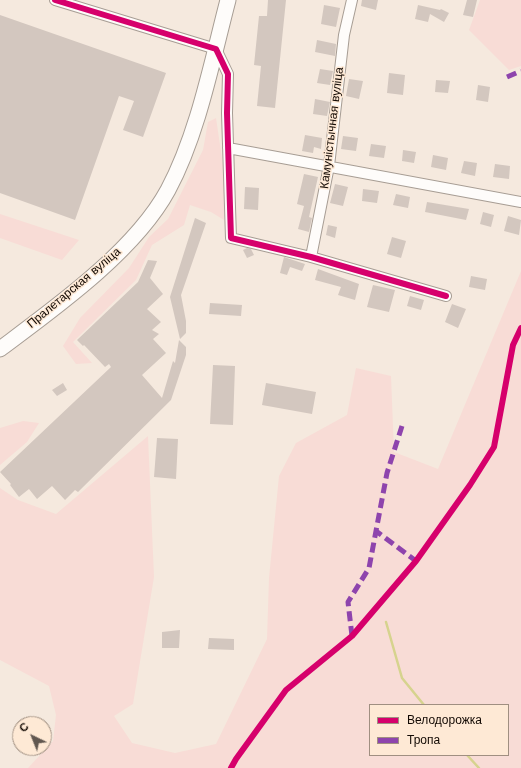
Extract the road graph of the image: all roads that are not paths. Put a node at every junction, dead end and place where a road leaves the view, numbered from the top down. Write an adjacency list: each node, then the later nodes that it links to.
1 (55, 0): 4 (street)
2 (228, 0): 4 (main road, Пралетарская вуліца)
3 (352, 0): 6 (street, Камуністычная вуліца)
4 (216, 49): 5 (street); 10 (main road, Пралетарская вуліца)
5 (228, 148): 6 (street); 8 (street)
6 (329, 166): 7 (street); 8 (street, Камуністычная вуліца)
7 (521, 202)
8 (311, 257): 9 (street)
9 (446, 296)
10 (0, 349)

